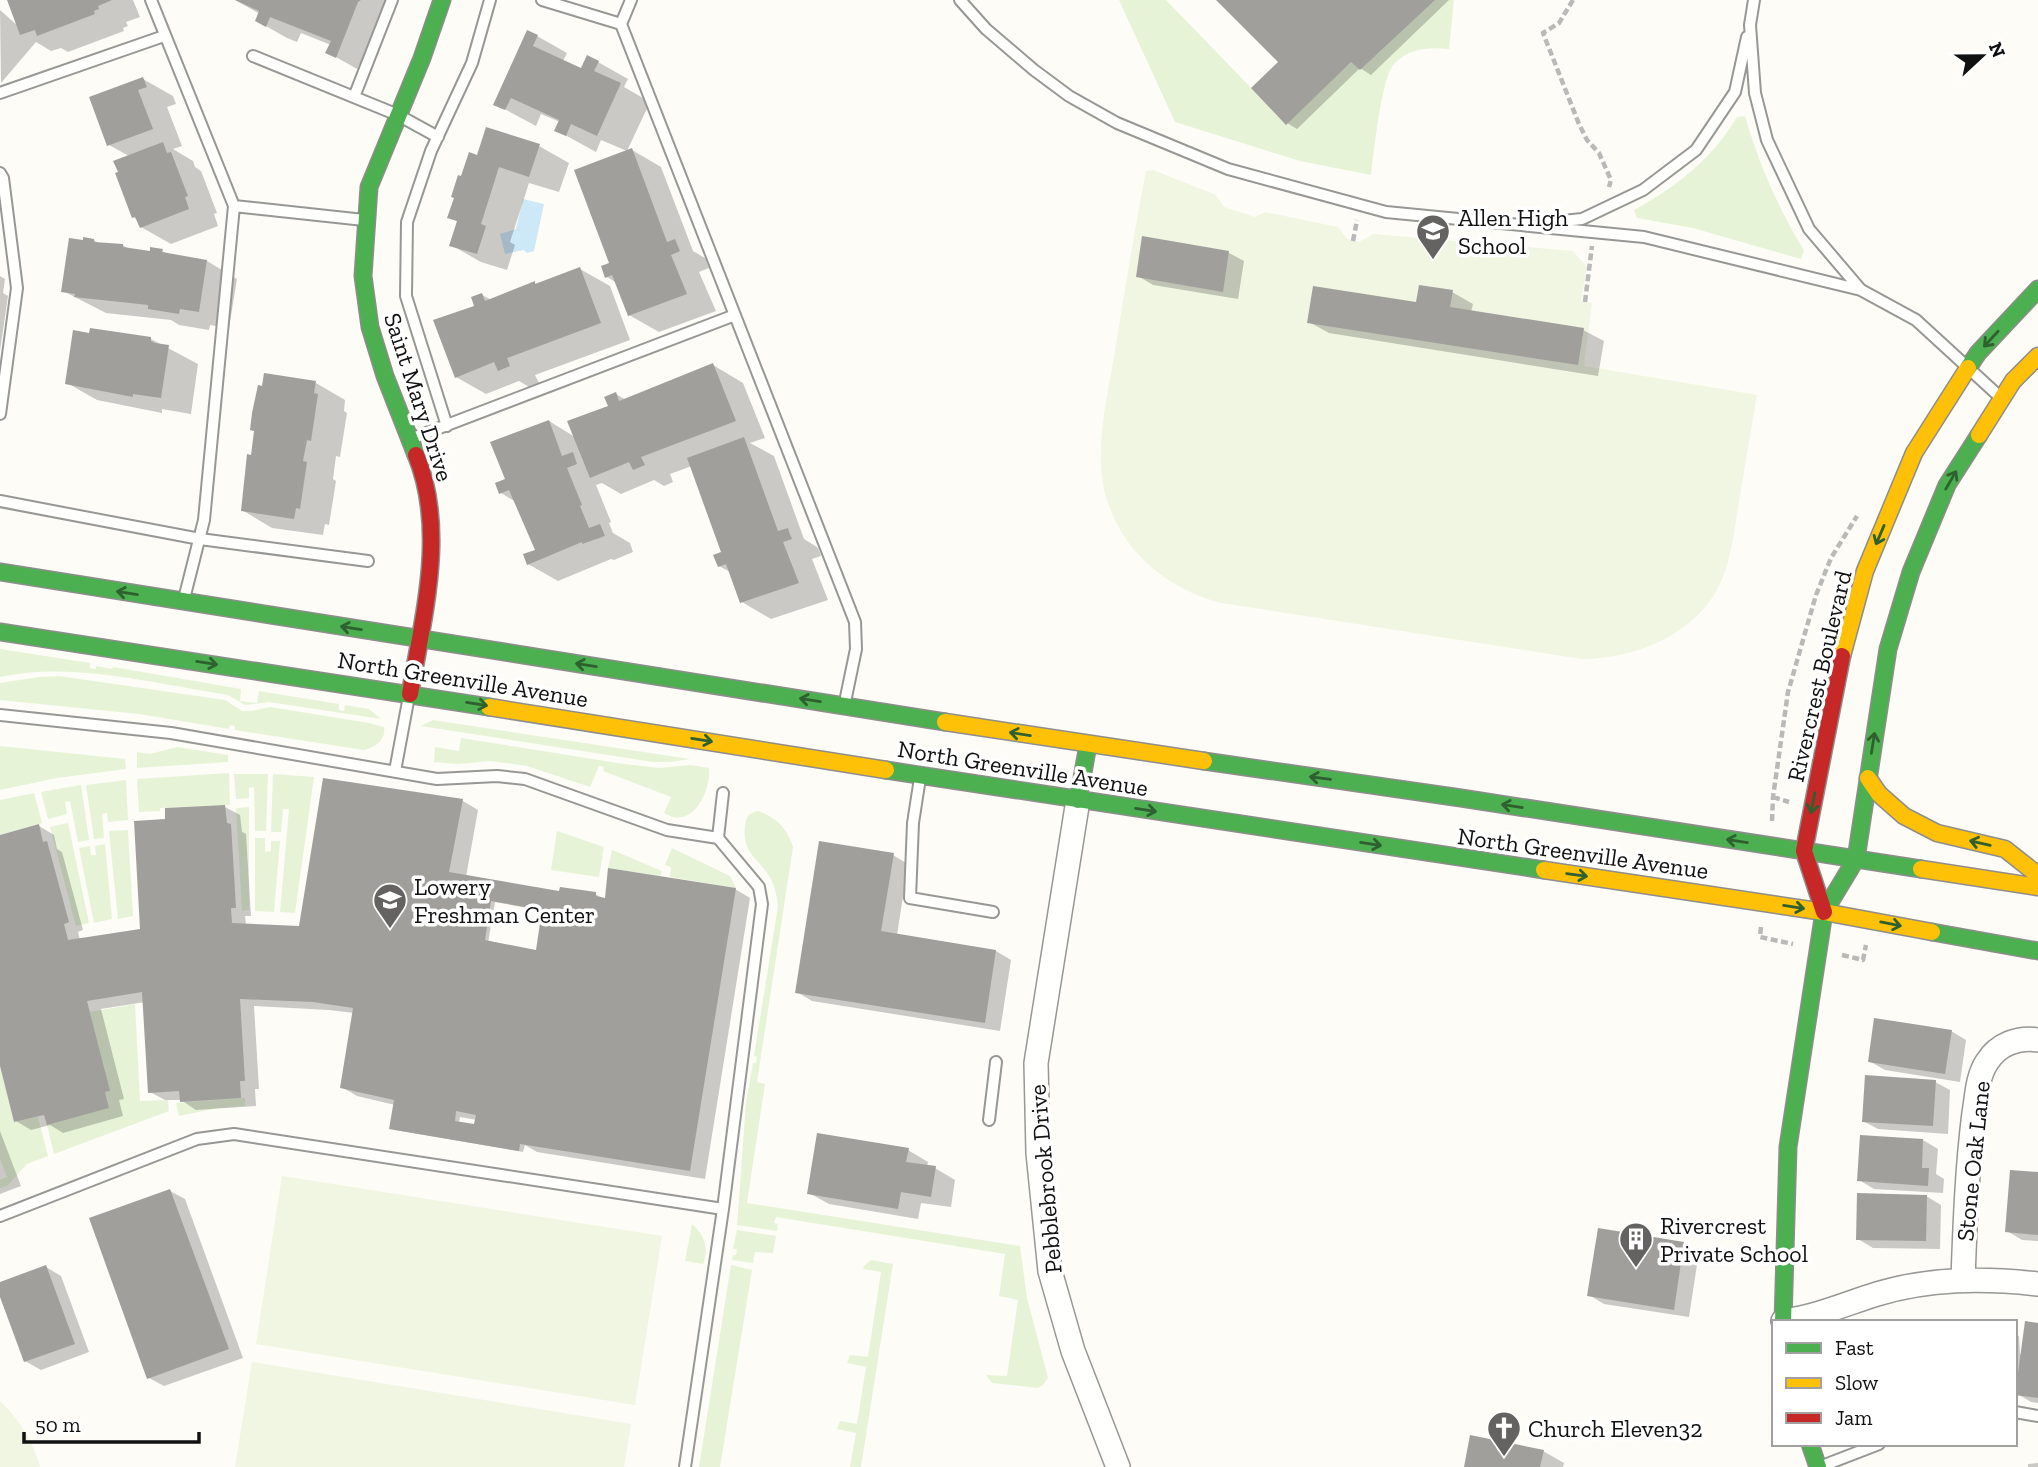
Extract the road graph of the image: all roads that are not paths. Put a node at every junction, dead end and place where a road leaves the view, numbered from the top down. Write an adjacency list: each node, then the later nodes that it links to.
1 (151, 0): 11 (lane)
2 (392, 0): 14 (lane)
3 (442, 0): 15 (main road, Saint Mary Drive)
4 (490, 0): 16 (lane)
5 (542, 0): 9 (lane)
6 (631, 0): 9 (lane)
7 (960, 0): 20 (lane)
8 (1754, 0): 10 (lane)
9 (621, 24): 23 (lane)
10 (1750, 25): 20 (lane); 22 (lane)
11 (164, 36): 13 (lane); 18 (lane)
12 (253, 55): 14 (lane)
13 (0, 93)
14 (354, 97): 15 (lane)
15 (398, 116): 16 (lane); 19 (main road, Saint Mary Drive)
16 (438, 137): 28 (lane)
17 (0, 173): 27 (lane)
18 (234, 206): 19 (lane); 31 (lane)
19 (366, 220): 29 (main road, Saint Mary Drive)
20 (1510, 225): 22 (lane)
21 (2038, 289): 25 (main road, Rivercrest Boulevard, one-way to 25)
22 (1861, 290): 25 (lane)
23 (735, 315): 28 (lane); 38 (lane)
24 (2038, 356): 26 (main road, Rivercrest Boulevard)
25 (1968, 367): 26 (lane); 47 (main road, Rivercrest Boulevard, one-way to 47)
26 (2002, 399): 43 (main road, Rivercrest Boulevard, one-way to 26)
27 (0, 414)
28 (447, 426): 29 (lane)
29 (411, 439): 36 (main road, Saint Mary Drive)
30 (0, 501): 31 (lane)
31 (200, 539): 32 (lane); 34 (lane)
32 (368, 561)
33 (0, 572): 34 (main road, North Greenville Avenue, one-way to 33)
34 (183, 602): 36 (main road, North Greenville Avenue, one-way to 34)
35 (0, 632): 37 (main road, North Greenville Avenue, one-way to 37)
36 (419, 639): 37 (main road, Saint Mary Drive); 38 (main road, North Greenville Avenue, one-way to 36)
37 (410, 694): 41 (lane); 42 (main road, North Greenville Avenue, one-way to 42)
38 (845, 705): 40 (main road, North Greenville Avenue, one-way to 38)
39 (0, 715): 41 (lane)
40 (1088, 745): 45 (main road); 47 (main road, North Greenville Avenue, one-way to 40)
41 (395, 771): 46 (lane)
42 (920, 775): 45 (main road, North Greenville Avenue); 51 (lane)
43 (1868, 778): 48 (main road, Rivercrest Boulevard); 49 (main road, one-way to 43)
44 (723, 793): 46 (lane)
45 (1078, 800): 52 (main road, North Greenville Avenue, one-way to 52); 68 (street, Pebblebrook Drive)
46 (718, 838): 57 (lane)
47 (1804, 852): 48 (main road, North Greenville Avenue); 52 (main road, Rivercrest Boulevard)
48 (1856, 859): 50 (main road, North Greenville Avenue); 52 (main road, Rivercrest Boulevard)
49 (2038, 875)
50 (2038, 887)
51 (993, 912)
52 (1824, 912): 53 (main road, North Greenville Avenue, one-way to 53); 61 (main road, Rivercrest Boulevard)
53 (2038, 951)
54 (2038, 1040): 59 (street, Stone Oak Lane)
55 (996, 1062): 56 (lane)
56 (989, 1120)
57 (723, 1209): 58 (lane); 67 (lane)
58 (0, 1216)
59 (1963, 1279): 60 (street); 62 (street)
60 (2038, 1284)
61 (1783, 1320)
62 (1794, 1320)
63 (2017, 1412): 64 (lane)
64 (2038, 1416)
65 (1811, 1446): 69 (main road)
66 (1873, 1446): 69 (lane)
67 (685, 1467)
68 (1118, 1467)
69 (1818, 1467)

